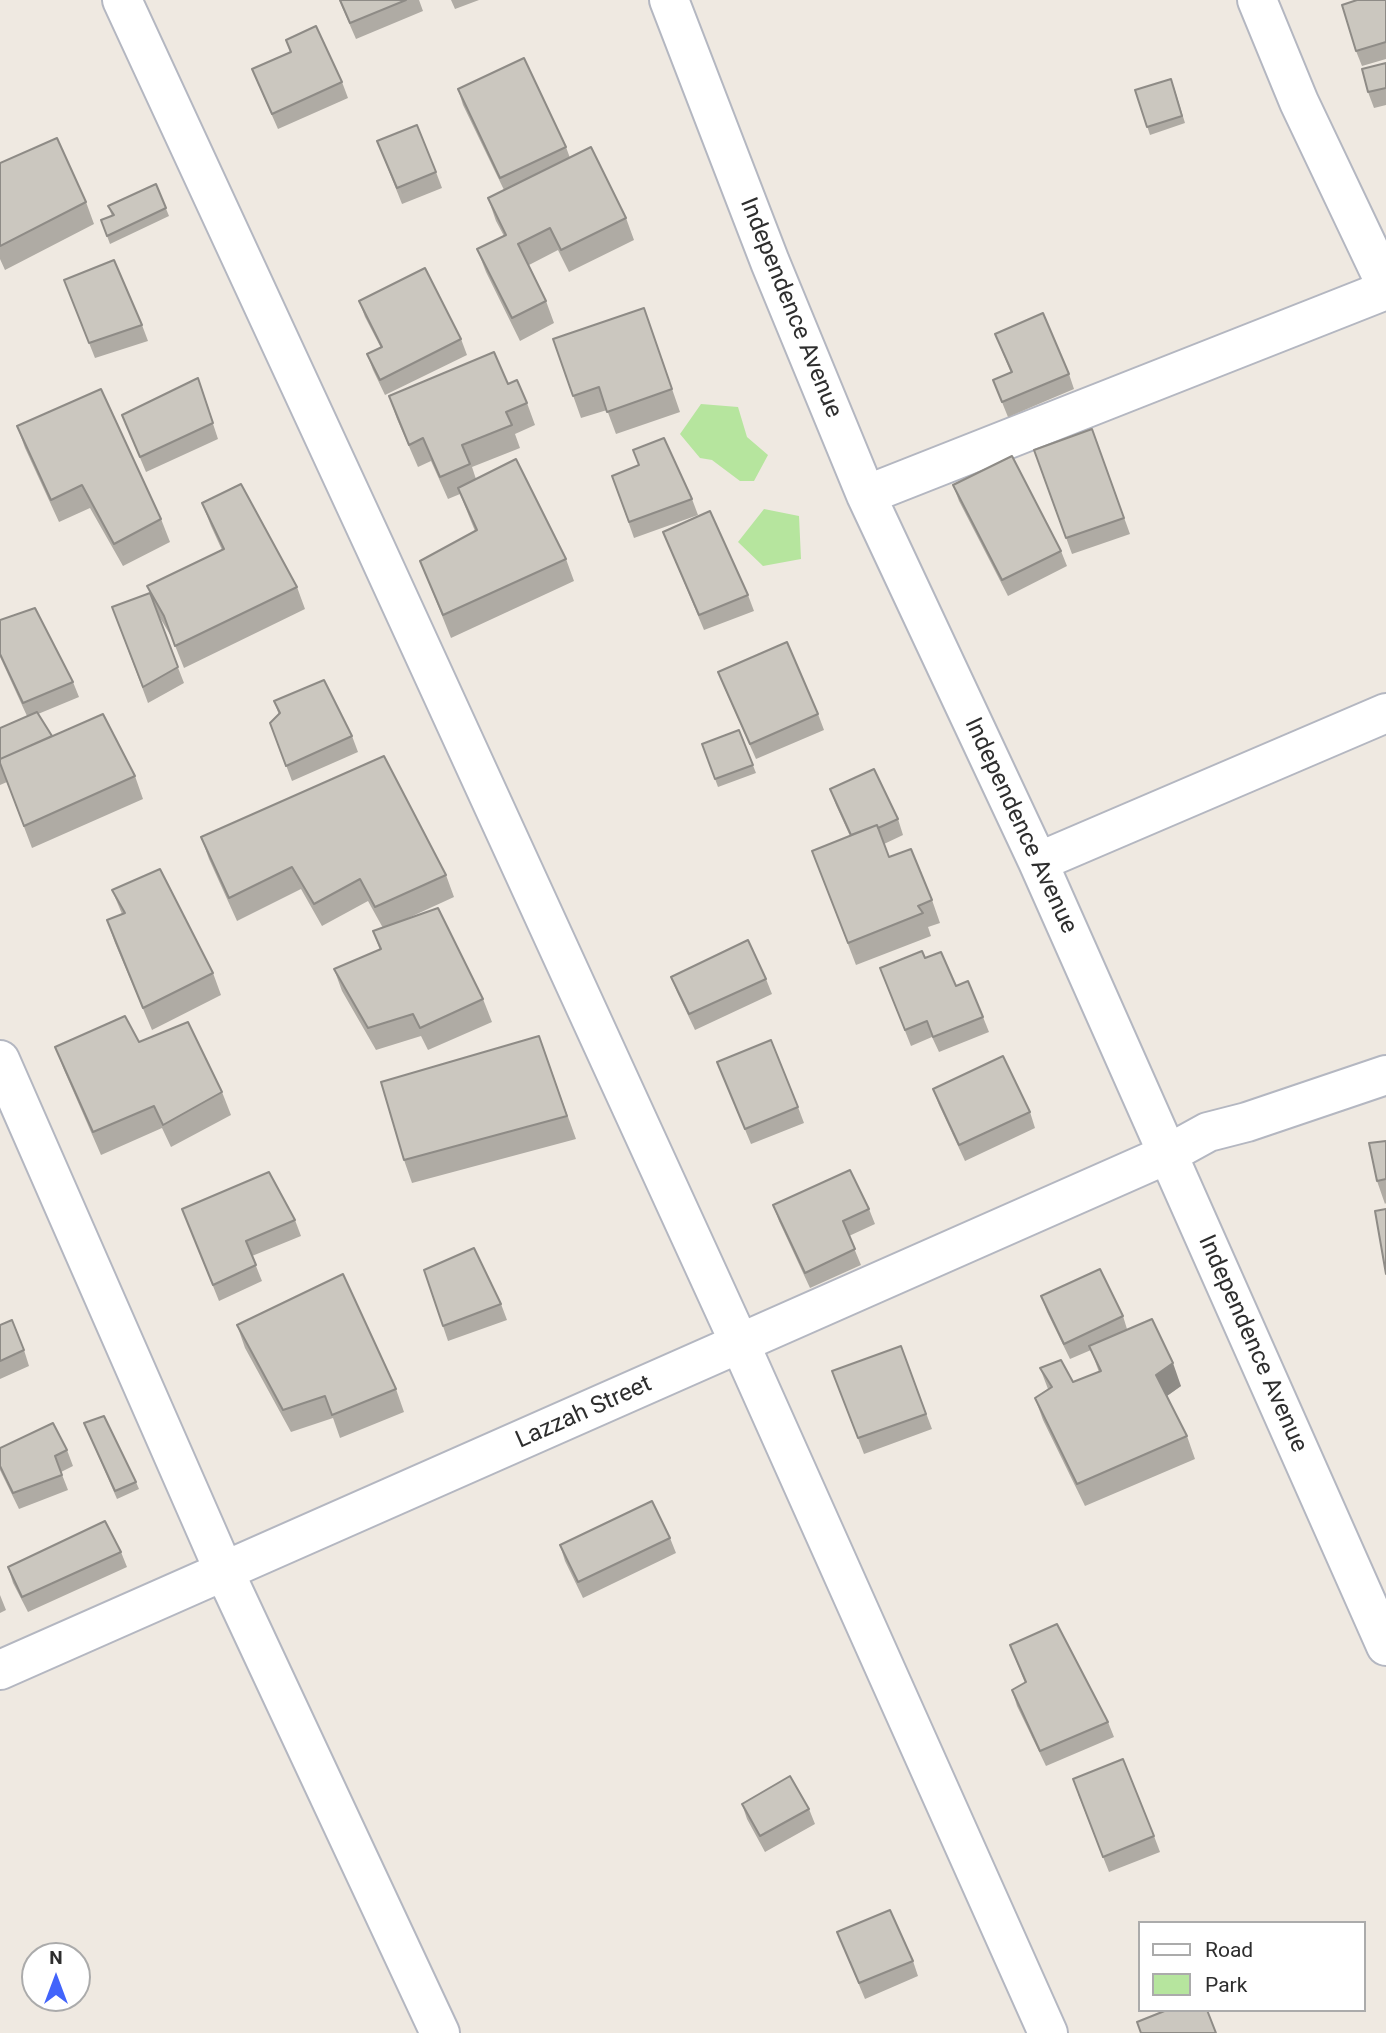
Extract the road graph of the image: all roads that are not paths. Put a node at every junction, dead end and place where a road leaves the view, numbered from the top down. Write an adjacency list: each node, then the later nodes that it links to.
1 (122, 0): 11 (street)
2 (669, 0): 5 (street, Independence Avenue)
3 (1257, 0): 4 (street)
4 (1386, 288): 5 (street)
5 (866, 495): 7 (street, Independence Avenue)
6 (1386, 713): 7 (street)
7 (1038, 862): 10 (street, Independence Avenue)
8 (0, 1062): 12 (street)
9 (1386, 1076): 10 (street, Lazzah Street)
10 (1168, 1154): 11 (street, Lazzah Street); 13 (street, Independence Avenue)
11 (740, 1345): 12 (street, Lazzah Street); 17 (street)
12 (223, 1571): 15 (street, Lazzah Street); 16 (street)
13 (1372, 1584): 14 (street, Independence Avenue)
14 (1386, 1646)
15 (0, 1670)
16 (440, 2033)
17 (1048, 2033)

